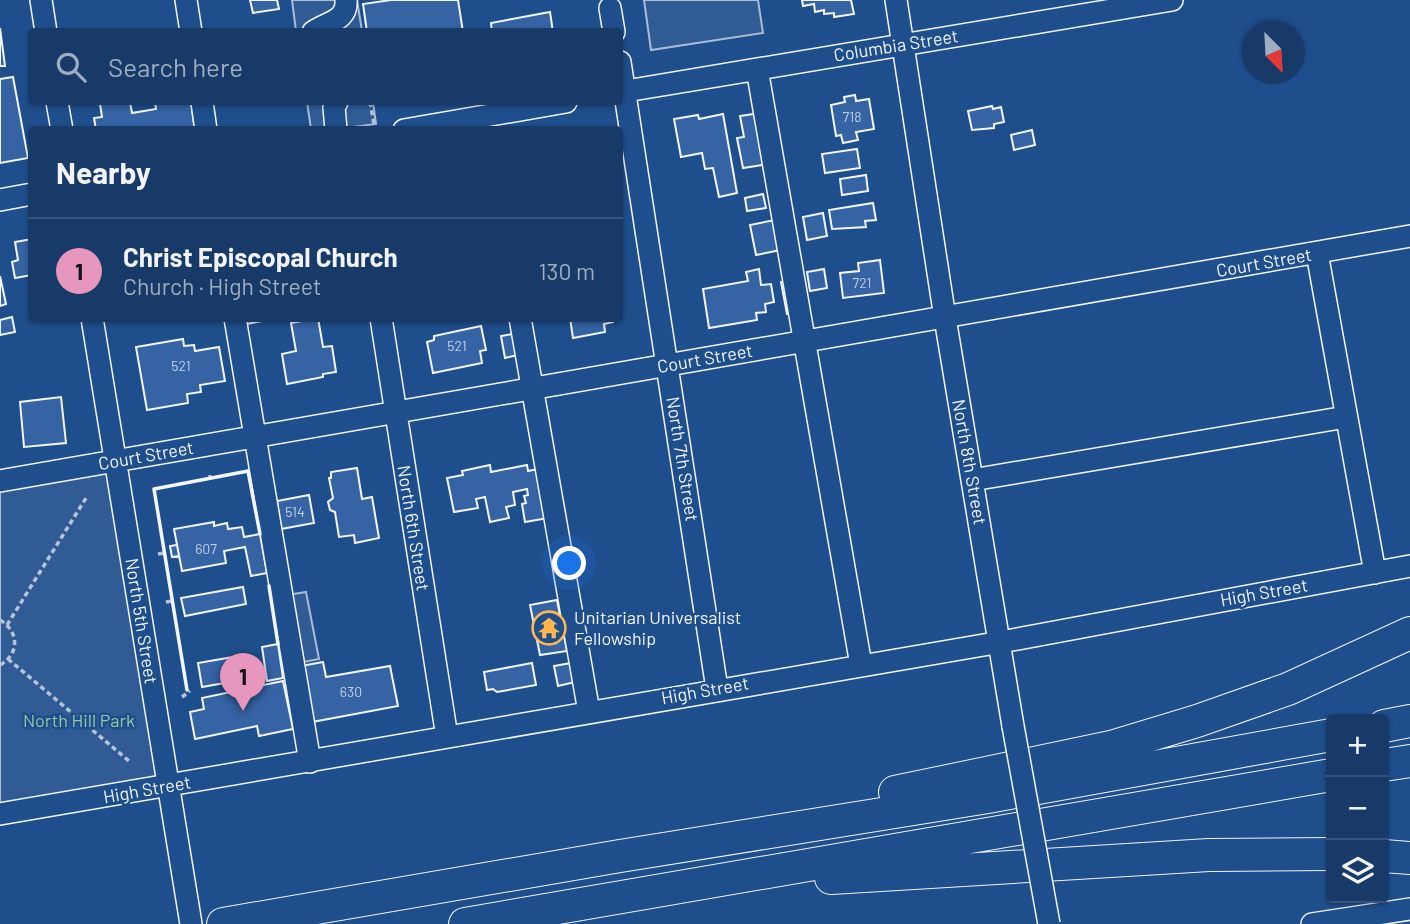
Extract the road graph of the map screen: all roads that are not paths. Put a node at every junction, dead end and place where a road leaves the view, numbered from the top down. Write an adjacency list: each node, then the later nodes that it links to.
1 (41, 0): 7 (street)
2 (186, 0): 8 (street)
3 (346, 0): 9 (street)
4 (896, 0): 11 (street, North 8th Street)
5 (1172, 0): 11 (street, Columbia Street)
6 (610, 8): 10 (street)
7 (45, 28)
8 (190, 28)
9 (320, 28)
10 (613, 28)
11 (904, 44): 12 (street, Columbia Street); 28 (street, North 8th Street)
12 (757, 69): 13 (street, Columbia Street); 33 (street)
13 (623, 92)
14 (623, 98): 34 (street, North 7th Street)
15 (58, 105): 20 (street)
16 (202, 105): 21 (street)
17 (335, 105): 22 (street)
18 (555, 105): 19 (street)
19 (486, 123): 23 (street)
20 (61, 126)
21 (205, 126)
22 (336, 126)
23 (451, 126)
24 (28, 195): 25 (street)
25 (0, 200)
26 (1410, 236): 27 (street, Court Street)
27 (1317, 253): 28 (street, Court Street); 37 (street)
28 (945, 318): 33 (street, Court Street); 41 (street, North 8th Street)
29 (93, 322): 39 (street, North 5th Street)
30 (236, 322): 38 (street)
31 (382, 322): 36 (street, North 6th Street)
32 (521, 322): 35 (street)
33 (806, 341): 34 (street, Court Street); 46 (street)
34 (667, 366): 35 (street, Court Street); 47 (street, North 7th Street)
35 (532, 388): 36 (street, Court Street); 48 (street)
36 (395, 413): 38 (street, Court Street); 52 (street, North 6th Street)
37 (1346, 417): 41 (street); 43 (street)
38 (254, 437): 39 (street, Court Street); 54 (street)
39 (115, 462): 40 (street, Court Street); 57 (street, North 5th Street)
40 (0, 481)
41 (972, 481): 45 (street, North 8th Street)
42 (1410, 566): 43 (street, High Street)
43 (1375, 573): 45 (street, High Street)
44 (1410, 633): 60 (highway)
45 (1001, 642): 46 (street, High Street); 68 (street, North 8th Street, bridge)
46 (861, 664): 47 (street, High Street)
47 (717, 689): 48 (street, High Street)
48 (589, 712): 52 (street, High Street)
49 (1410, 721): 50 (highway)
50 (1389, 725)
51 (1326, 736): 60 (highway)
52 (447, 737): 54 (street, High Street)
53 (1410, 761): 55 (highway)
54 (310, 762): 57 (street, High Street)
55 (1389, 764)
56 (1326, 776): 63 (highway)
57 (169, 786): 58 (street, High Street); 65 (street, North 5th Street)
58 (0, 814)
59 (1326, 854): 63 (highway)
60 (620, 856): 66 (highway)
61 (1389, 856): 62 (highway)
62 (1410, 858)
63 (675, 887): 67 (highway)
64 (1410, 909): 69 (street)
65 (191, 924)
66 (222, 924)
67 (465, 924)
68 (1049, 924)
69 (1312, 924)

